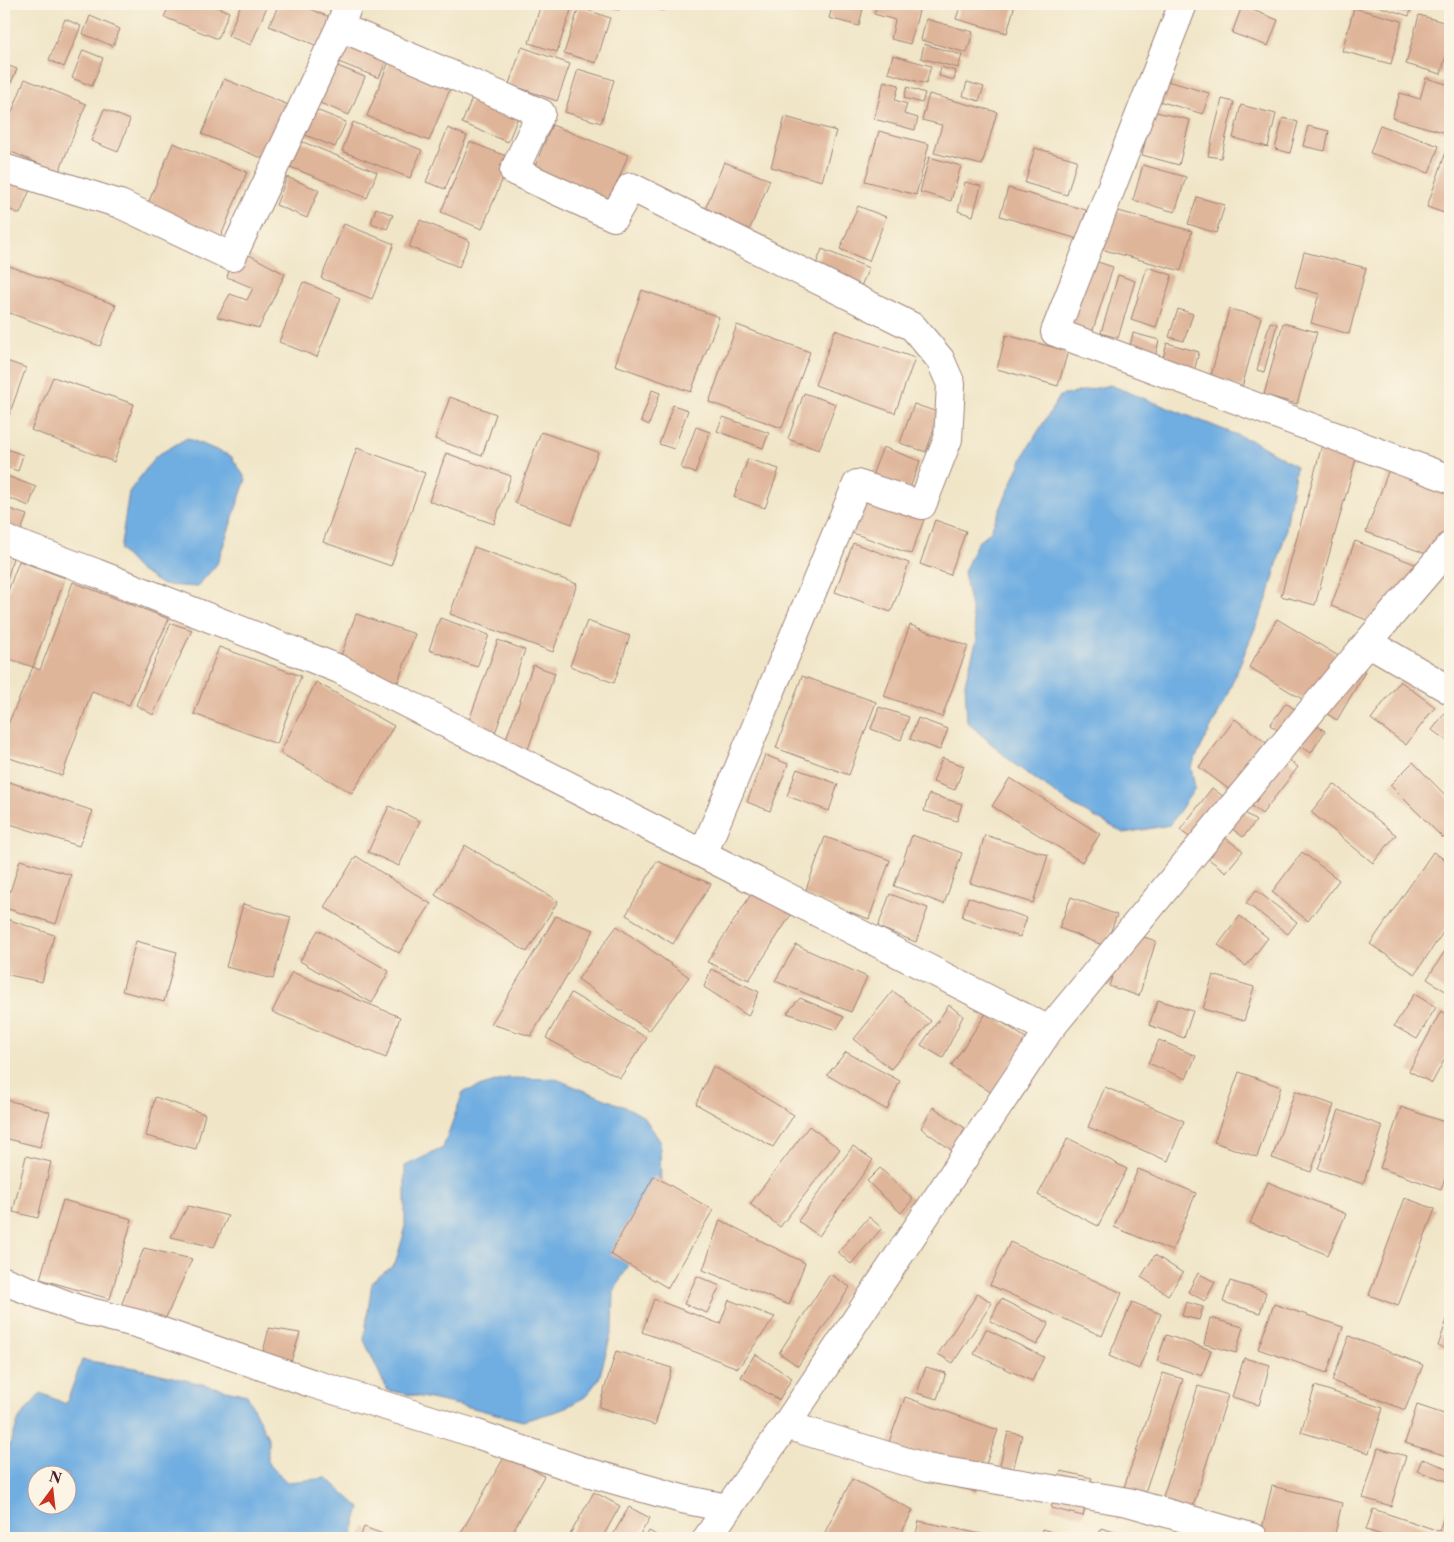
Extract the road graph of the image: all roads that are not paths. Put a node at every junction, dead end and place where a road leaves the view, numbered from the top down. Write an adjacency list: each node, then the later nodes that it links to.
1 (1183, 4): 4 (street)
2 (344, 15): 3 (street); 9 (street)
3 (4, 168)
4 (1450, 479)
5 (4, 539): 9 (street)
6 (1450, 546): 7 (street)
7 (1368, 642): 8 (street); 10 (street)
8 (1450, 690)
9 (703, 854): 10 (street)
10 (1049, 1030): 12 (street)
11 (4, 1280): 13 (street)
12 (786, 1425): 13 (street); 15 (street)
13 (728, 1508): 14 (street)
14 (707, 1538)
15 (1254, 1538)

